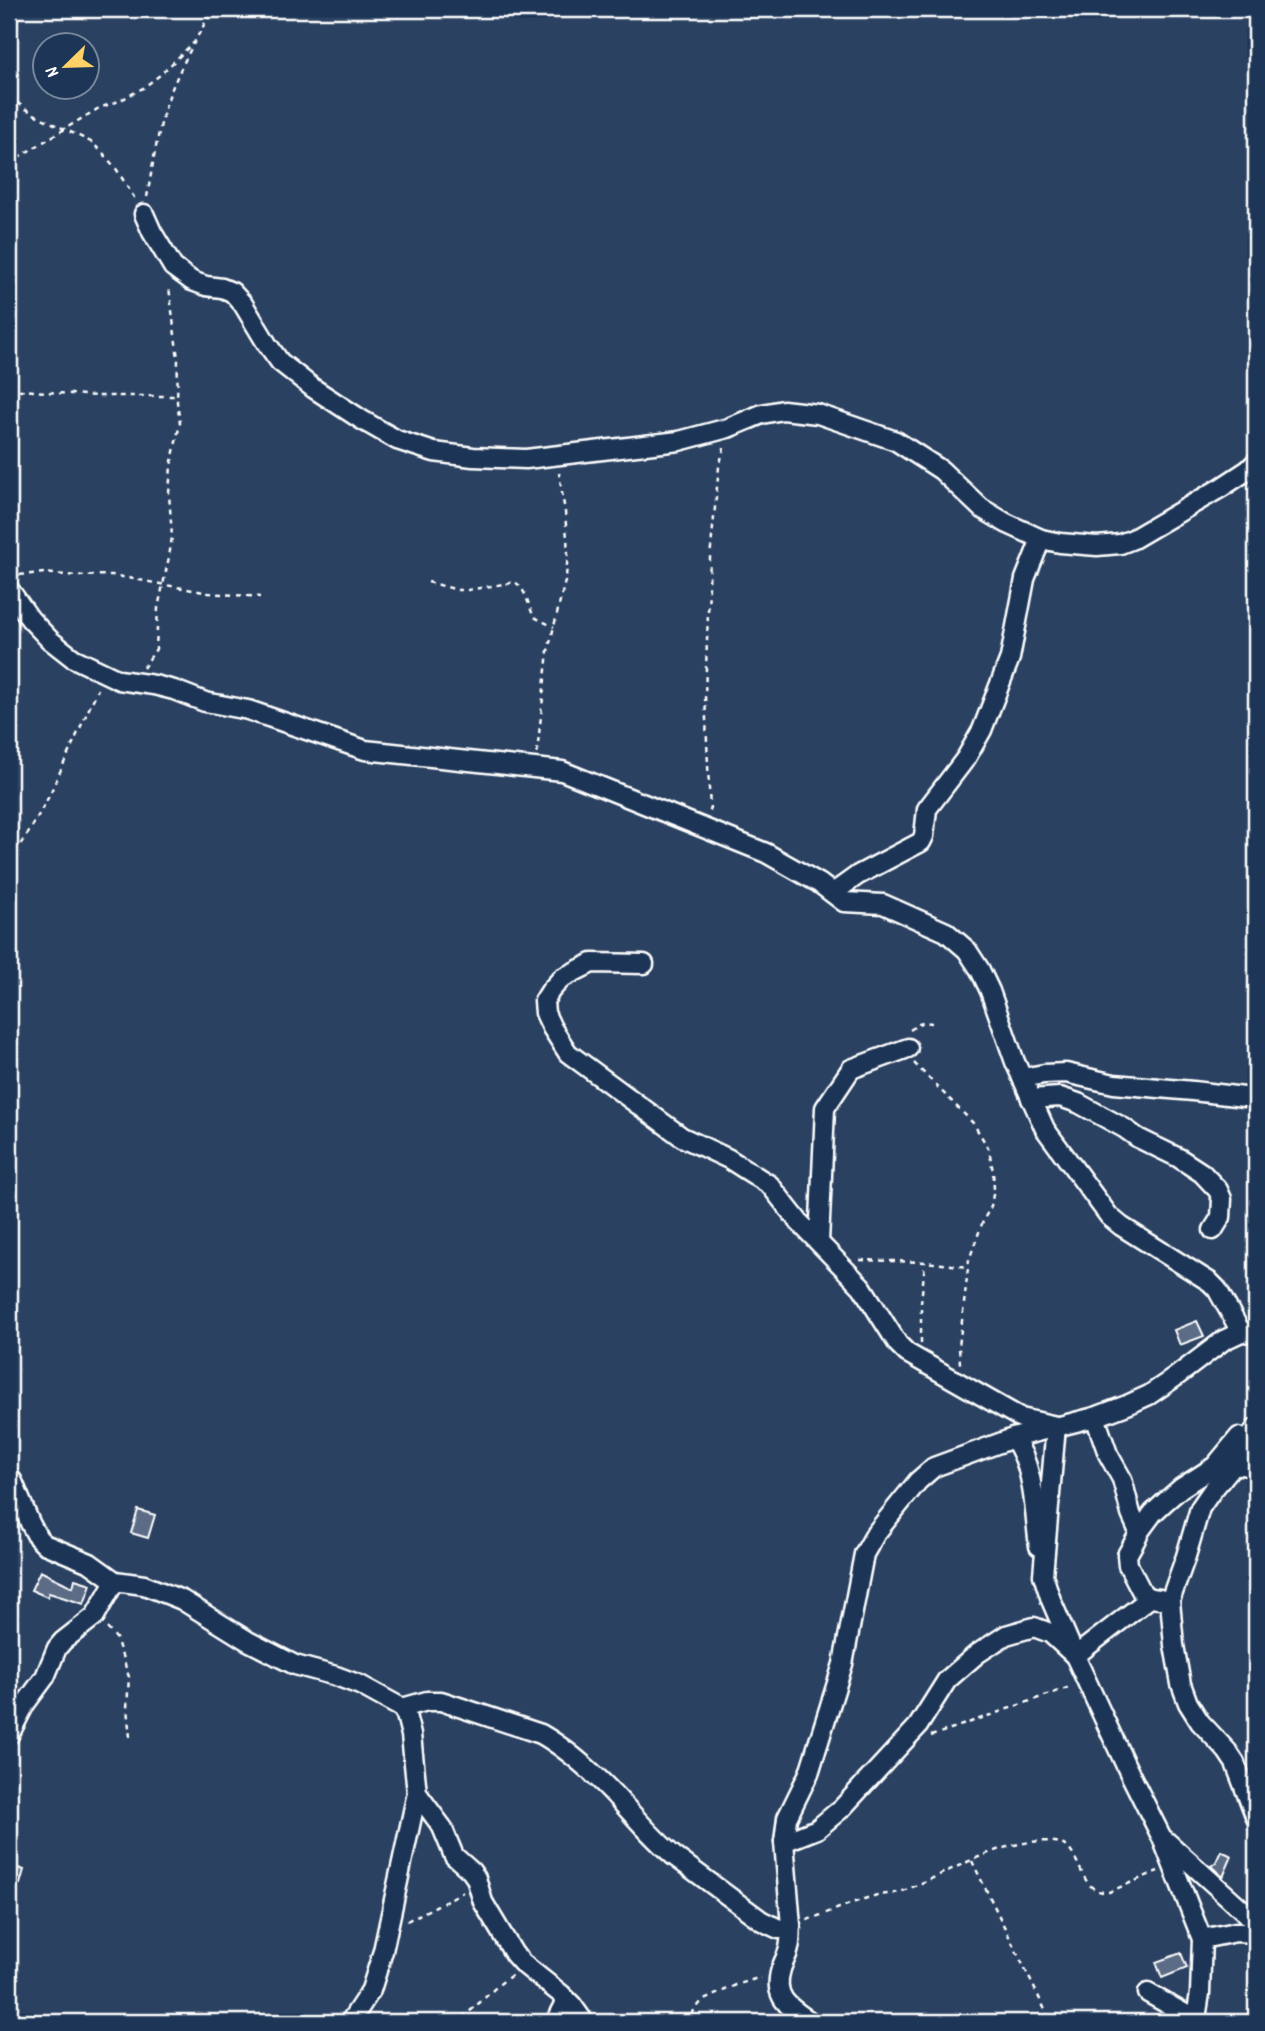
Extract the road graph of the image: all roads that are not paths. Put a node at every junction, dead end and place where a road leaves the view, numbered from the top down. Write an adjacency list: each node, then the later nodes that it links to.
1 (144, 214): 3 (street)
2 (1256, 462): 3 (street)
3 (1041, 539): 5 (street)
4 (9, 589): 5 (street)
5 (833, 893): 8 (street)
6 (645, 964): 12 (street)
7 (908, 1048): 12 (street)
8 (1022, 1078): 9 (street); 10 (street)
9 (1244, 1097)
10 (1031, 1099): 11 (street); 13 (street)
11 (1213, 1230)
12 (819, 1242): 16 (street)
13 (1249, 1333): 14 (street)
14 (1095, 1418): 16 (street); 22 (street)
15 (1256, 1421): 22 (street)
16 (1056, 1426): 18 (street); 23 (street)
17 (1256, 1428): 19 (street)
18 (1013, 1438): 23 (street); 34 (street)
19 (1234, 1464): 20 (street); 26 (street)
20 (1256, 1467)
21 (9, 1476): 24 (street)
22 (1139, 1532): 25 (street)
23 (1043, 1575): 27 (street)
24 (115, 1581): 28 (street); 29 (street)
25 (1150, 1598): 26 (street); 27 (street)
26 (1170, 1601): 30 (street)
27 (1075, 1656): 33 (street); 34 (street)
28 (402, 1708): 31 (street); 36 (street)
29 (9, 1735)
30 (1248, 1777): 32 (street)
31 (417, 1793): 40 (street); 41 (street)
32 (1256, 1818)
33 (1162, 1838): 35 (street); 38 (street)
34 (784, 1842): 36 (street)
35 (1256, 1922)
36 (791, 1926): 44 (street)
37 (1256, 1933): 38 (street)
38 (1202, 1939): 45 (street)
39 (1148, 1993): 45 (street)
40 (567, 2000): 42 (street); 43 (street)
41 (350, 2022)
42 (556, 2022)
43 (584, 2022)
44 (811, 2022)
45 (1196, 2022)

